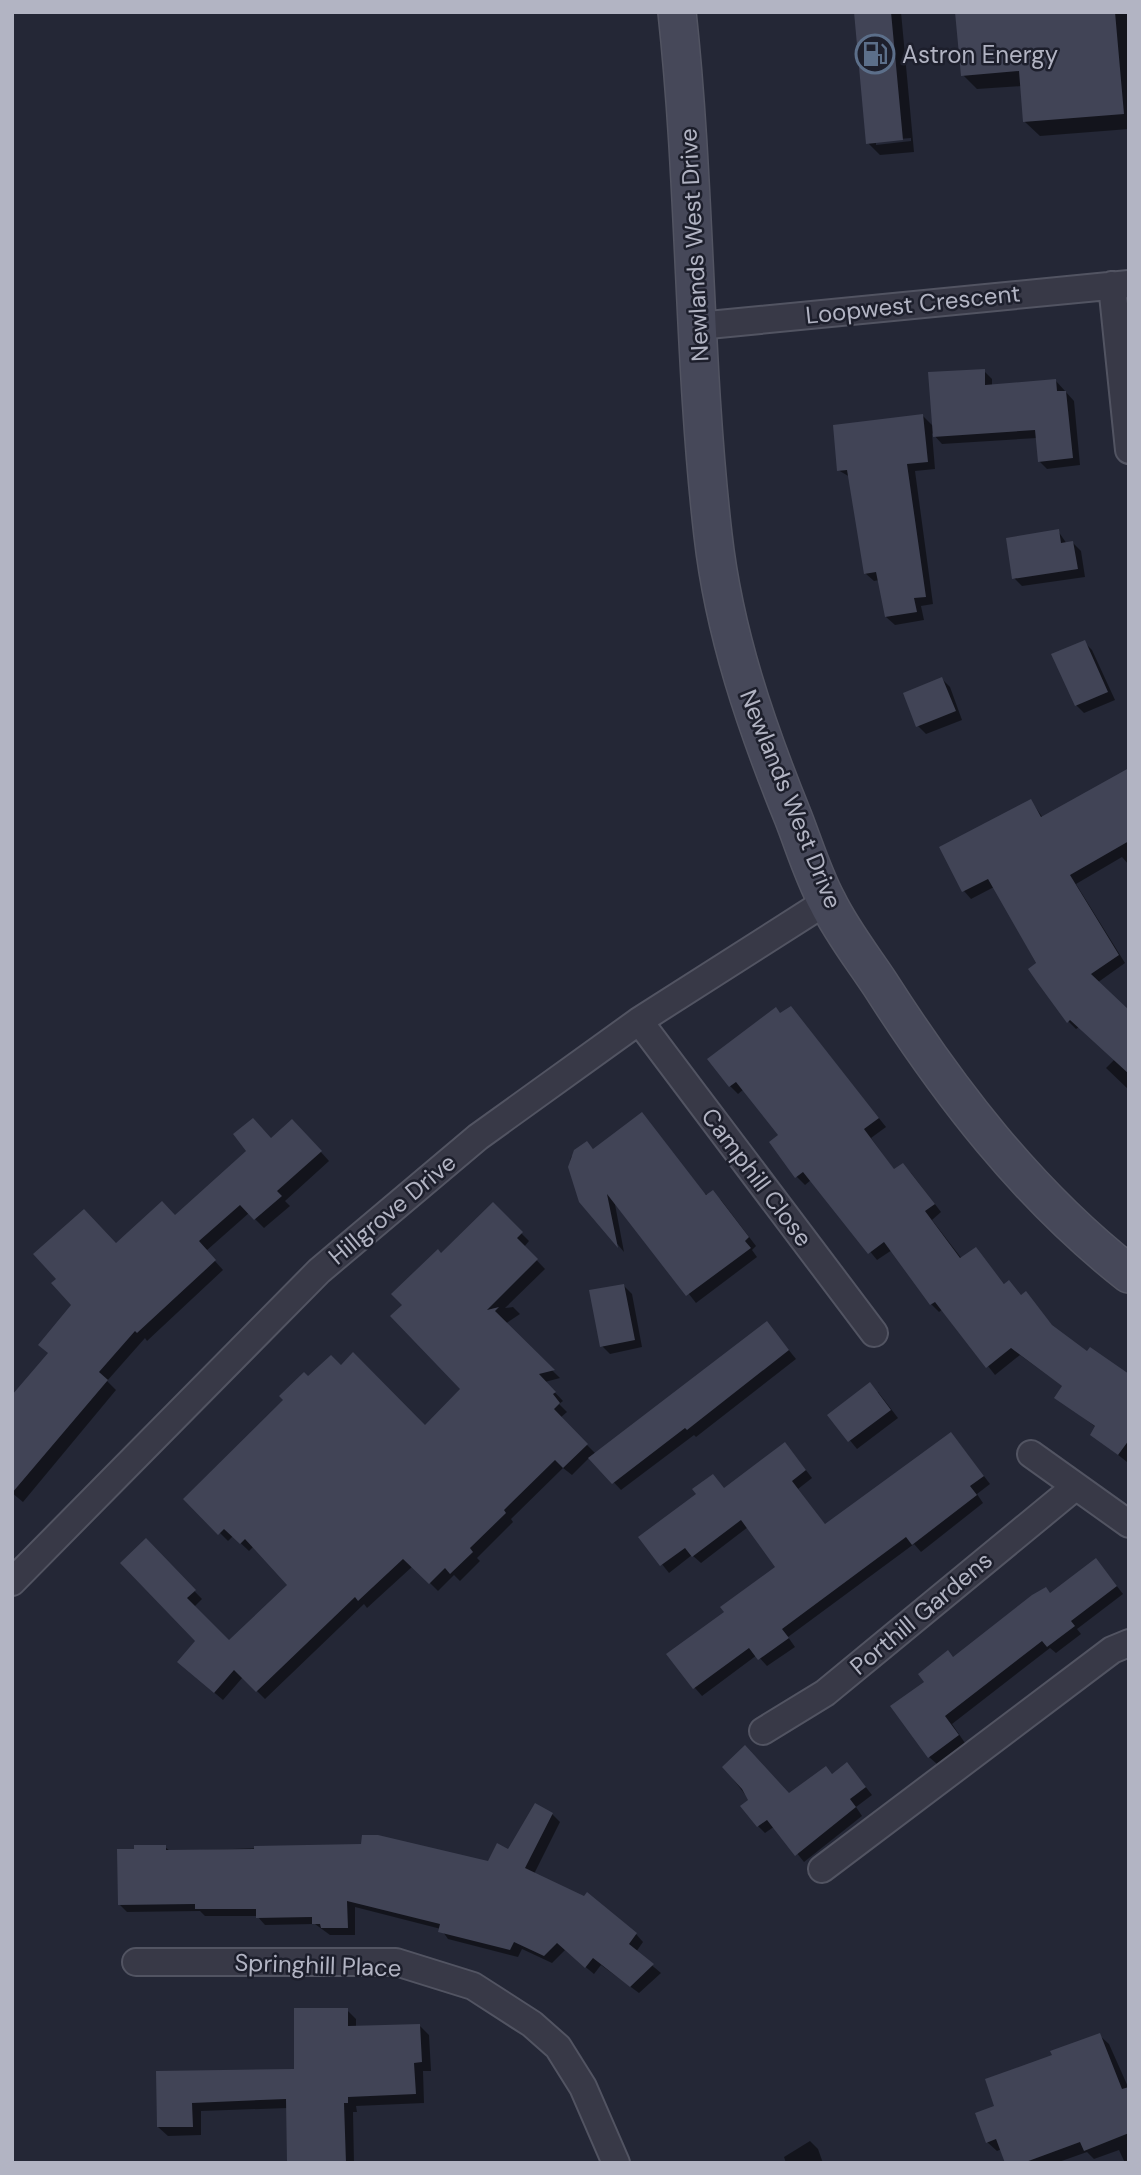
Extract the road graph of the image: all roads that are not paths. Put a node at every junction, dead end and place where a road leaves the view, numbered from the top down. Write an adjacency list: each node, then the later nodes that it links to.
1 (677, 12): 3 (street, Newlands West Drive)
2 (1120, 284): 3 (street, Loopwest Crescent); 4 (street)
3 (698, 326): 5 (street, Newlands West Drive)
4 (1129, 450)
5 (827, 901): 6 (street, Hillgrove Drive); 7 (street, Newlands West Drive)
6 (639, 1021): 8 (street, Camphill Close); 12 (street, Hillgrove Drive)
7 (1129, 1274)
8 (874, 1333)
9 (1031, 1454): 10 (street)
10 (1074, 1487): 11 (street); 14 (street, Porthill Gardens)
11 (1129, 1524)
12 (12, 1582)
13 (1129, 1643): 15 (street)
14 (762, 1731)
15 (822, 1869)
16 (136, 1962): 17 (street, Springhill Place)
17 (616, 2163)

